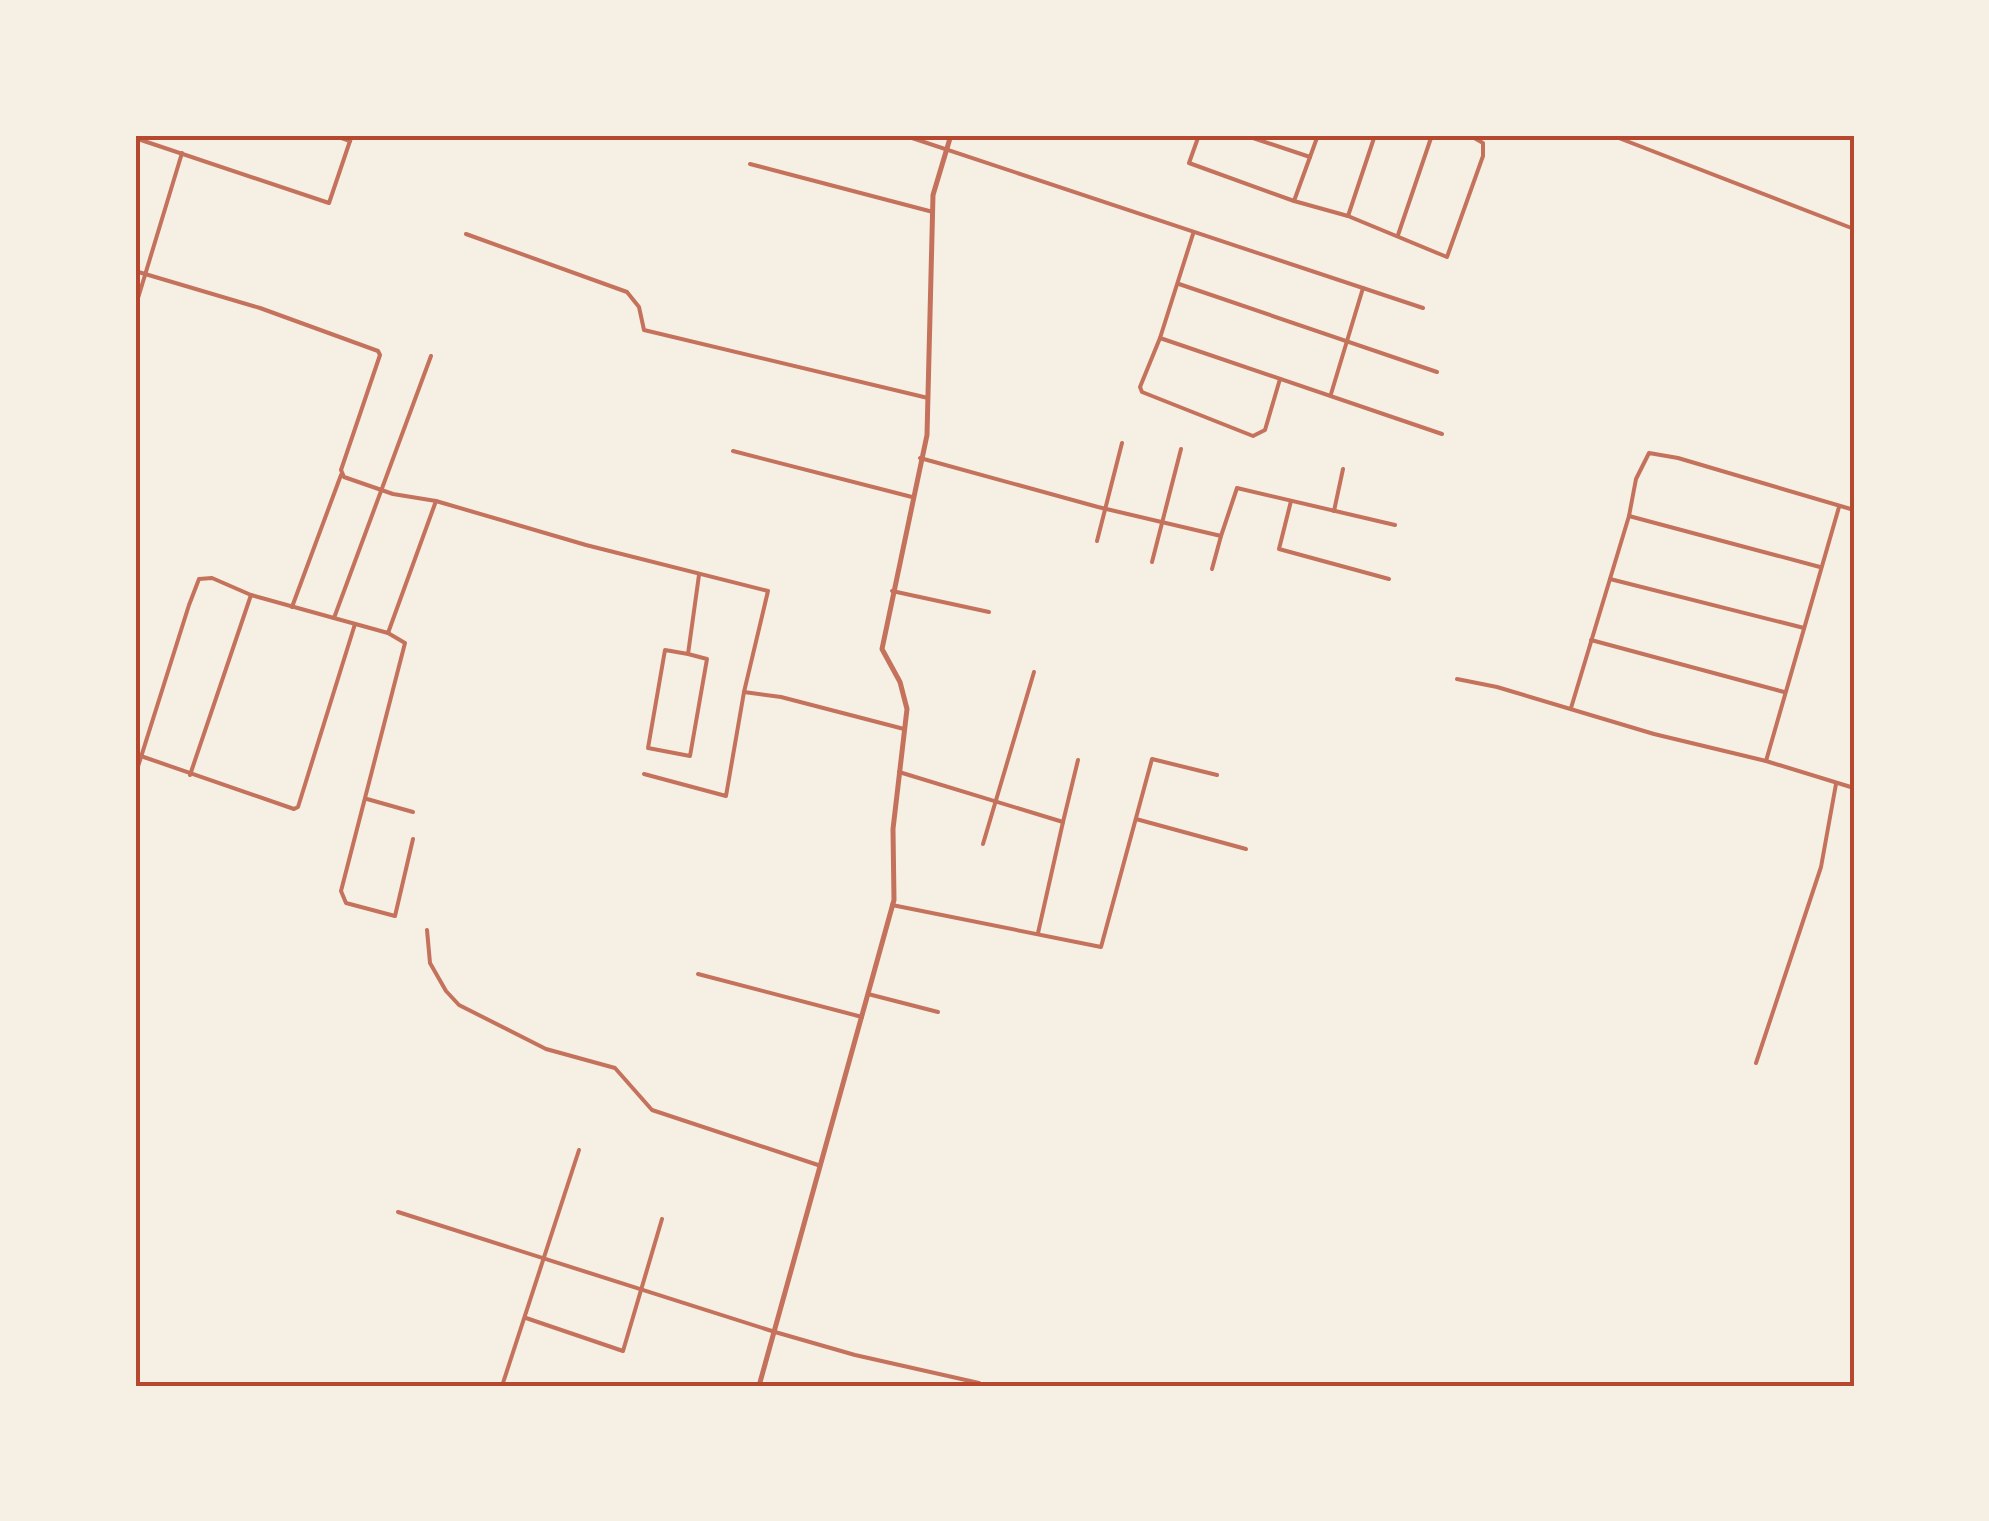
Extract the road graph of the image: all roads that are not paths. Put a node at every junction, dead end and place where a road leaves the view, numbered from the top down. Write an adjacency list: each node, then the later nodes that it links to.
1 (332, 135): 12 (street)
2 (903, 135): 13 (street)
3 (951, 135): 13 (street)
4 (1199, 135): 17 (street)
5 (1244, 135): 15 (street)
6 (1318, 135): 15 (street)
7 (1375, 135): 19 (street)
8 (1432, 135): 23 (street)
9 (1469, 135): 23 (street)
10 (1611, 135): 20 (street)
11 (135, 138): 14 (street)
12 (351, 138): 14 (street)
13 (946, 148): 18 (street); 22 (street)
14 (182, 153): 25 (street)
15 (1310, 157): 17 (street)
16 (750, 164): 18 (street)
17 (1294, 201): 19 (street)
18 (932, 212): 36 (street)
19 (1348, 216): 23 (street)
20 (1854, 229)
21 (466, 234): 36 (street)
22 (1193, 234): 26 (street); 27 (street)
23 (1398, 235)
24 (135, 271): 25 (street)
25 (146, 274): 28 (street); 43 (street)
26 (1178, 284): 30 (street); 31 (street)
27 (1364, 288): 29 (street); 31 (street)
28 (135, 308)
29 (1424, 308)
30 (1160, 338): 34 (street); 34 (street)
31 (1347, 340): 33 (street); 35 (street)
32 (431, 356): 44 (street)
33 (1437, 372)
34 (1281, 378): 35 (street)
35 (1331, 394): 37 (street)
36 (928, 398): 41 (street)
37 (1442, 434)
38 (1122, 443): 49 (street)
39 (1181, 449): 53 (street)
40 (733, 451): 45 (street)
41 (920, 458): 45 (street); 49 (street)
42 (1343, 469): 51 (street)
43 (341, 474): 44 (street); 65 (street)
44 (381, 490): 47 (street); 67 (street)
45 (912, 497): 63 (street)
46 (1291, 500): 51 (street); 55 (street); 61 (street)
47 (436, 501): 60 (street); 70 (street)
48 (1839, 507): 50 (street); 52 (street); 58 (street)
49 (1105, 509): 53 (street); 56 (street)
50 (1854, 510)
51 (1334, 511): 54 (street)
52 (1629, 516): 58 (street); 62 (street)
53 (1163, 522): 55 (street); 57 (street)
54 (1394, 526)
55 (1221, 536): 59 (street)
56 (1097, 541)
57 (1152, 562)
58 (1820, 567): 69 (street)
59 (1212, 568)
60 (699, 574): 72 (street); 75 (street)
61 (1389, 579)
62 (1610, 579): 69 (street); 71 (street)
63 (892, 591): 66 (street); 78 (street)
64 (251, 595): 65 (street); 79 (street); 84 (street)
65 (292, 606): 67 (street)
66 (989, 612)
67 (334, 618): 68 (street)
68 (355, 624): 70 (street); 84 (street)
69 (1804, 628): 76 (street)
70 (388, 632): 89 (street)
71 (1591, 640): 76 (street); 77 (street)
72 (688, 654): 72 (street)
73 (1034, 672): 90 (street)
74 (1458, 679): 77 (street)
75 (744, 692): 78 (street); 83 (street)
76 (1784, 692): 81 (street)
77 (1572, 708): 81 (street)
78 (904, 729): 82 (street)
79 (138, 756): 84 (street); 86 (street)
80 (1078, 760): 93 (street)
81 (1766, 761): 87 (street)
82 (899, 772): 90 (street); 97 (street)
83 (644, 774)
84 (190, 775)
85 (1216, 775): 92 (street)
86 (135, 776)
87 (1836, 784): 88 (street); 104 (street)
88 (1854, 788)
89 (367, 800): 91 (street); 94 (street)
90 (994, 801): 93 (street); 95 (street)
91 (413, 812)
92 (1136, 819): 96 (street); 99 (street)
93 (1063, 822): 99 (street)
94 (414, 839)
95 (982, 844)
96 (1246, 849)
97 (892, 905): 99 (street); 101 (street)
98 (426, 930): 106 (street)
99 (1038, 934)
100 (698, 974): 103 (street)
101 (868, 994): 102 (street); 103 (street)
102 (938, 1012)
103 (862, 1017): 106 (street)
104 (1756, 1062)
105 (579, 1150): 109 (street)
106 (820, 1166): 112 (street)
107 (398, 1212): 109 (street)
108 (662, 1219): 110 (street)
109 (545, 1258): 110 (street); 111 (street)
110 (641, 1289): 111 (street); 112 (street)
111 (525, 1318): 114 (street)
112 (774, 1332): 113 (street); 115 (street)
113 (979, 1383)
114 (502, 1386)
115 (760, 1386)

